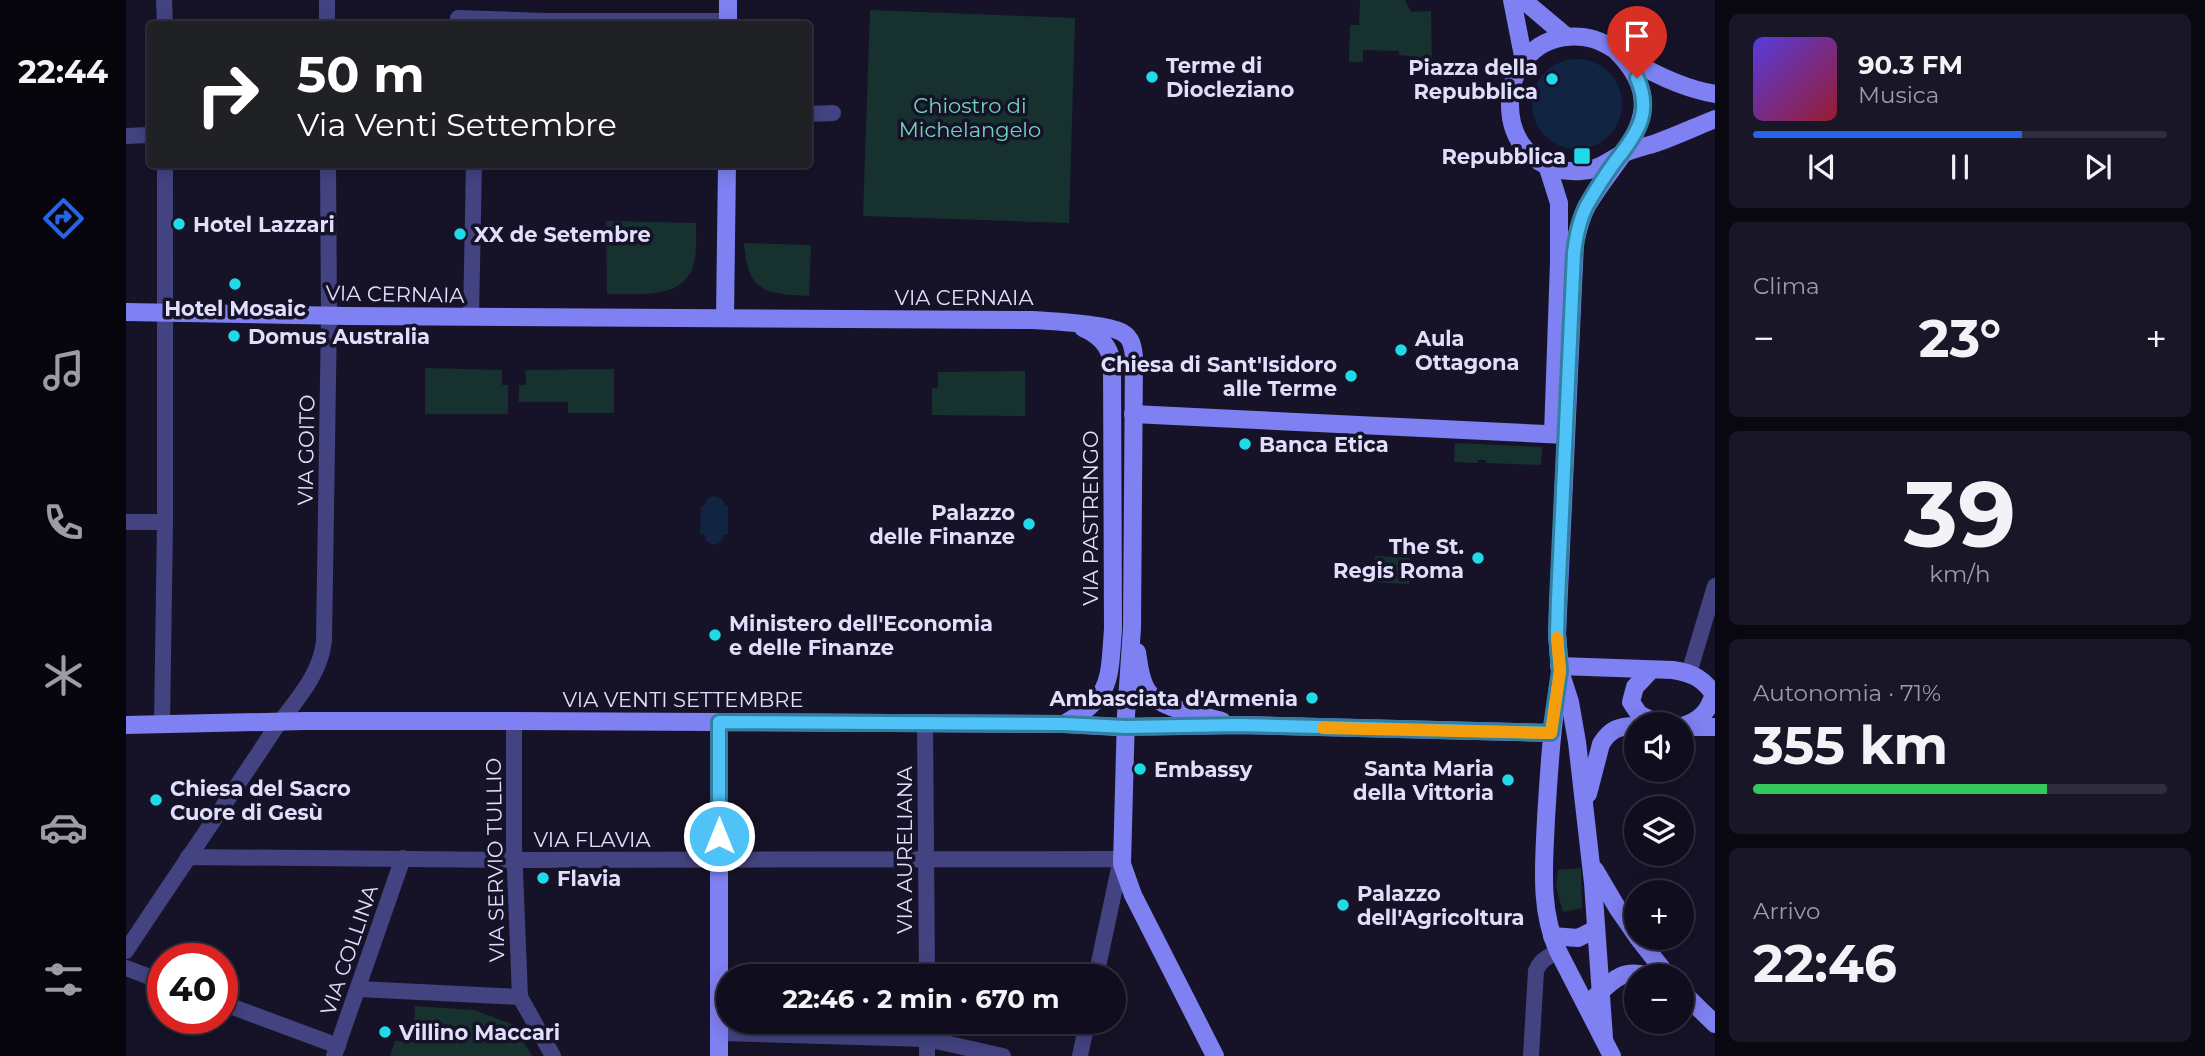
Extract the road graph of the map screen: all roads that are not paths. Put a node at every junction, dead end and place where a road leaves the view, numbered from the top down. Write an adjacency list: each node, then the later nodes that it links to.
1 (164, 0): 8 (street)
2 (327, 0): 9 (street)
3 (728, 0): 11 (main road)
4 (1512, 0): 14 (main road)
5 (1523, 0): 12 (main road)
6 (1538, 0): 12 (main road)
7 (458, 18): 10 (street)
8 (164, 21)
9 (327, 21)
10 (510, 21)
11 (728, 21)
12 (1561, 33): 13 (main road); 14 (main road)
13 (1618, 52): 15 (main road); 21 (main road)
14 (1524, 61): 22 (main road)
15 (1715, 94)
16 (833, 113): 17 (street)
17 (812, 114)
18 (1715, 119): 21 (main road)
19 (126, 135): 20 (street)
20 (147, 135)
21 (1620, 155): 22 (main road); 27 (main road)
22 (1547, 165): 27 (main road)
23 (165, 168): 29 (street)
24 (328, 168): 30 (street, VIA GOITO)
25 (474, 168): 31 (street)
26 (727, 168): 32 (main road)
27 (1566, 262): 36 (main road)
28 (126, 312): 29 (main road, VIA CERNAIA)
29 (165, 312): 30 (main road, VIA CERNAIA); 38 (street)
30 (329, 316): 31 (main road, VIA CERNAIA); 48 (street, VIA GOITO)
31 (471, 317): 32 (main road, VIA CERNAIA)
32 (725, 318): 33 (main road, VIA CERNAIA)
33 (1060, 321): 34 (main road, VIA CERNAIA); 52 (main road, VIA PASTRENGO)
34 (1118, 330): 35 (main road, VIA PASTRENGO)
35 (1133, 414): 36 (main road); 40 (main road, VIA PASTRENGO)
36 (1560, 434): 41 (main road)
37 (126, 522): 38 (street)
38 (165, 522): 54 (street)
39 (1715, 586): 43 (street)
40 (1132, 628): 45 (main road, VIA PASTRENGO); 56 (main road, VIA PASTRENGO)
41 (1560, 668): 42 (main road); 60 (main road); 61 (main road)
42 (1651, 670): 43 (main road); 46 (main road)
43 (1689, 673): 44 (main road)
44 (1714, 695): 50 (main road)
45 (1158, 700): 55 (main road, VIA VENTI SETTEMBRE)
46 (1638, 712)
47 (514, 721): 48 (main road, VIA VENTI SETTEMBRE); 49 (main road, VIA VENTI SETTEMBRE); 66 (street, VIA SERVIO TULLIO)
48 (279, 722): 54 (main road, VIA VENTI SETTEMBRE); 62 (street, VIA GOITO)
49 (719, 722): 51 (main road, VIA VENTI SETTEMBRE); 67 (main road)
50 (1694, 722)
51 (925, 724): 52 (main road, VIA VENTI SETTEMBRE); 64 (street, VIA AURELIANA)
52 (1064, 724): 56 (main road, VIA VENTI SETTEMBRE)
53 (126, 725): 54 (main road, VIA VENTI SETTEMBRE)
54 (162, 725)
55 (1239, 725): 56 (main road, VIA VENTI SETTEMBRE); 60 (main road, VIA VENTI SETTEMBRE)
56 (1126, 727): 65 (main road, VIA PASTRENGO)
57 (1694, 727): 58 (main road)
58 (1715, 727)
59 (1624, 728): 61 (main road)
60 (1551, 733): 71 (main road)
61 (1585, 809): 68 (main road)
62 (188, 857): 63 (street, VIA FLAVIA); 73 (street, VIA GOITO)
63 (403, 858): 66 (street, VIA FLAVIA); 81 (street, VIA COLLINA)
64 (925, 859): 65 (street, VIA FLAVIA); 67 (street, VIA FLAVIA); 75 (street, VIA AURELIANA)
65 (1121, 859): 76 (street); 99 (main road)
66 (514, 860): 67 (street, VIA FLAVIA); 83 (street, VIA SERVIO TULLIO)
67 (719, 860): 74 (main road)
68 (1591, 863): 69 (main road); 70 (main road)
69 (1624, 918)
70 (1596, 929): 71 (main road); 82 (main road)
71 (1555, 944): 85 (main road); 100 (street)
72 (1647, 950): 77 (main road)
73 (126, 951)
74 (719, 964)
75 (926, 964)
76 (1099, 964)
77 (1658, 964)
78 (126, 968): 80 (street)
79 (1624, 975): 82 (main road)
80 (147, 976)
81 (359, 989): 83 (street); 93 (street, VIA COLLINA)
82 (1600, 992): 85 (main road); 91 (main road)
83 (520, 997): 94 (street)
84 (1694, 1004): 87 (main road)
85 (1586, 1006): 91 (main road)
86 (238, 1010): 93 (street)
87 (1715, 1024)
88 (719, 1034): 92 (street); 95 (main road)
89 (928, 1034): 92 (street)
90 (1085, 1034): 98 (street)
91 (1604, 1038): 101 (main road)
92 (928, 1039): 96 (street); 97 (street)
93 (336, 1051)
94 (553, 1056)
95 (719, 1056)
96 (927, 1056)
97 (1003, 1056)
98 (1080, 1056)
99 (1215, 1056)
100 (1531, 1056)
101 (1612, 1056)

